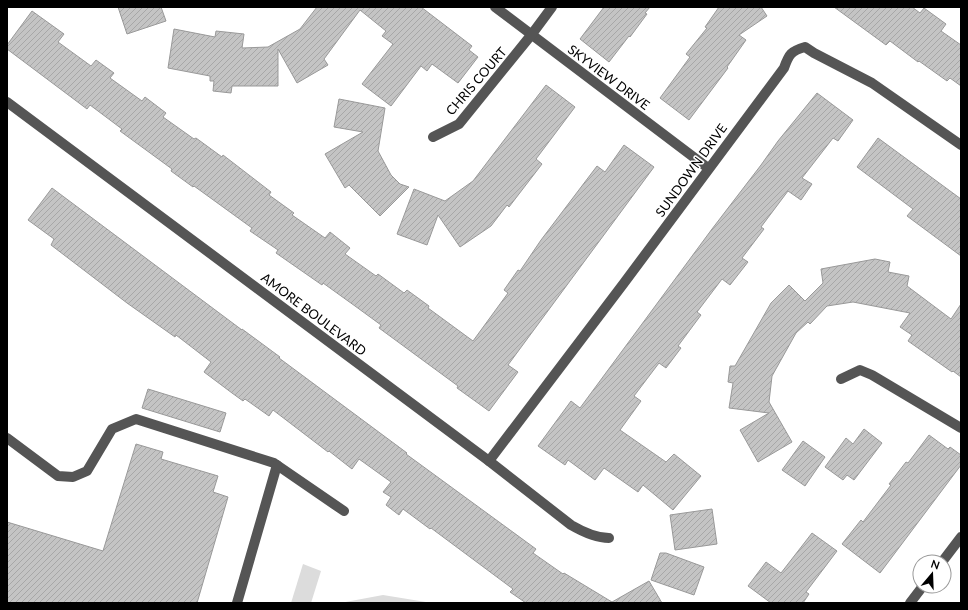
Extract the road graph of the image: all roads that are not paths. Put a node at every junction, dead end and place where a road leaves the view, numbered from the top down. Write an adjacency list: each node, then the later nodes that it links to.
1 (494, 7): 3 (street, SKYVIEW DRIVE)
2 (552, 7): 3 (street, CHRIS COURT)
3 (532, 34): 5 (street, CHRIS COURT); 7 (street, SKYVIEW DRIVE)
4 (7, 102): 11 (street, AMORE BOULEVARD)
5 (433, 137)
6 (961, 145): 7 (street, SUNDOWN DRIVE)
7 (708, 168): 11 (street, SUNDOWN DRIVE)
8 (842, 379): 9 (street)
9 (961, 428)
10 (7, 438): 12 (street)
11 (489, 461): 15 (street, AMORE BOULEVARD)
12 (277, 465): 13 (street); 18 (street)
13 (344, 511)
14 (961, 537): 16 (street)
15 (609, 538)
16 (948, 554)
17 (917, 594): 19 (street)
18 (237, 603)
19 (910, 603)

